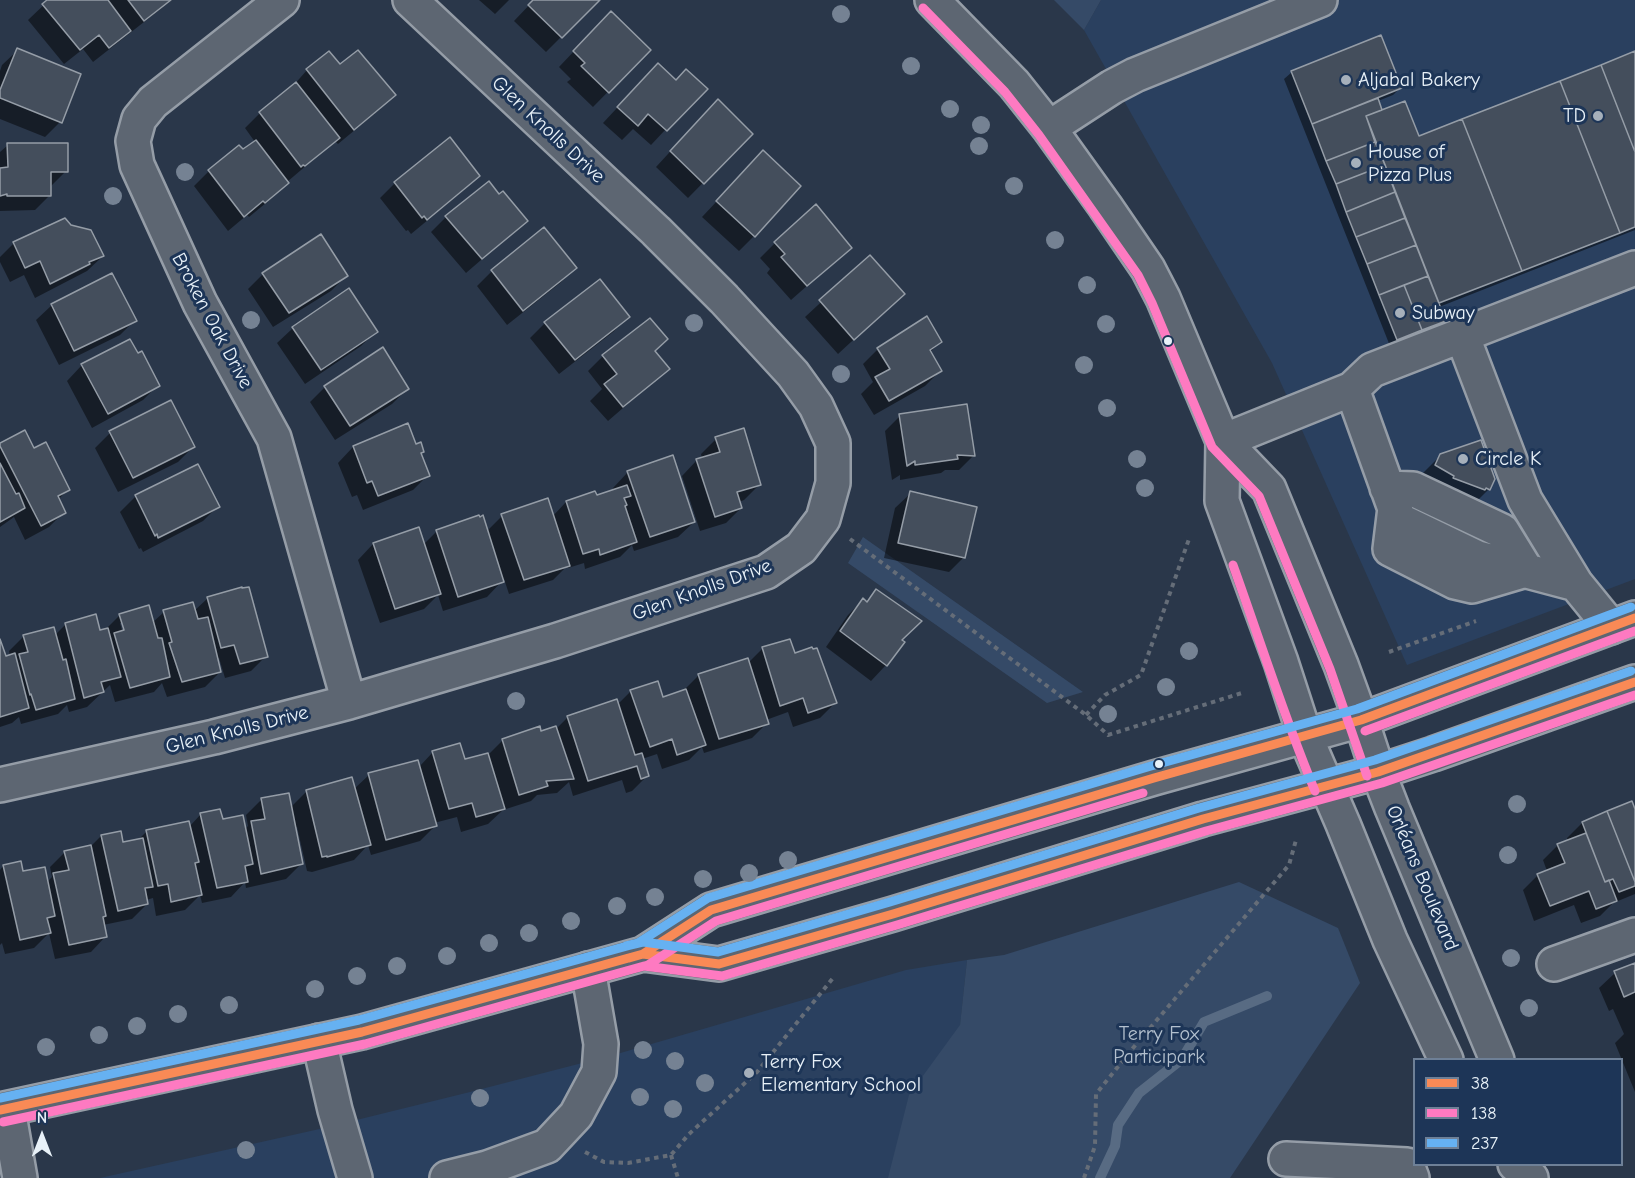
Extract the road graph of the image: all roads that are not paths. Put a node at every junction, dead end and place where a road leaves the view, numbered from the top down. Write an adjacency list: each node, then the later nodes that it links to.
1 (282, 0): 15 (street, Broken Oak Drive)
2 (410, 0): 15 (street, Glen Knolls Drive)
3 (932, 0): 5 (street, Orléans Boulevard)
4 (1320, 0): 5 (street)
5 (1049, 128): 9 (street, Orléans Boulevard)
6 (1635, 268): 7 (street)
7 (1462, 335): 8 (street); 12 (street)
8 (1352, 389): 9 (street); 10 (street)
9 (1223, 441): 16 (street, Orléans Boulevard); 17 (street, Orléans Boulevard)
10 (1391, 498): 11 (street); 11 (street)
11 (1526, 570): 12 (street)
12 (1576, 584): 13 (street)
13 (1623, 622): 16 (street)
14 (1635, 682): 18 (street)
15 (349, 702): 19 (street, Glen Knolls Drive)
16 (1361, 720): 17 (street); 18 (street, Orléans Boulevard)
17 (1305, 736): 20 (street, Orléans Boulevard); 22 (street)
18 (1378, 772): 20 (street); 27 (street, Orléans Boulevard)
19 (0, 785)
20 (1326, 786): 22 (street); 26 (street, Orléans Boulevard)
21 (1635, 935): 23 (street)
22 (644, 954): 24 (street)
23 (1554, 964)
24 (588, 969): 25 (street); 33 (street)
25 (319, 1041): 28 (street); 32 (street)
26 (1446, 1058)
27 (1497, 1058)
28 (4, 1110): 31 (street)
29 (1286, 1160): 34 (street)
30 (1517, 1166): 35 (street)
31 (20, 1178)
32 (355, 1178)
33 (447, 1178)
34 (1412, 1178)
35 (1531, 1178)

